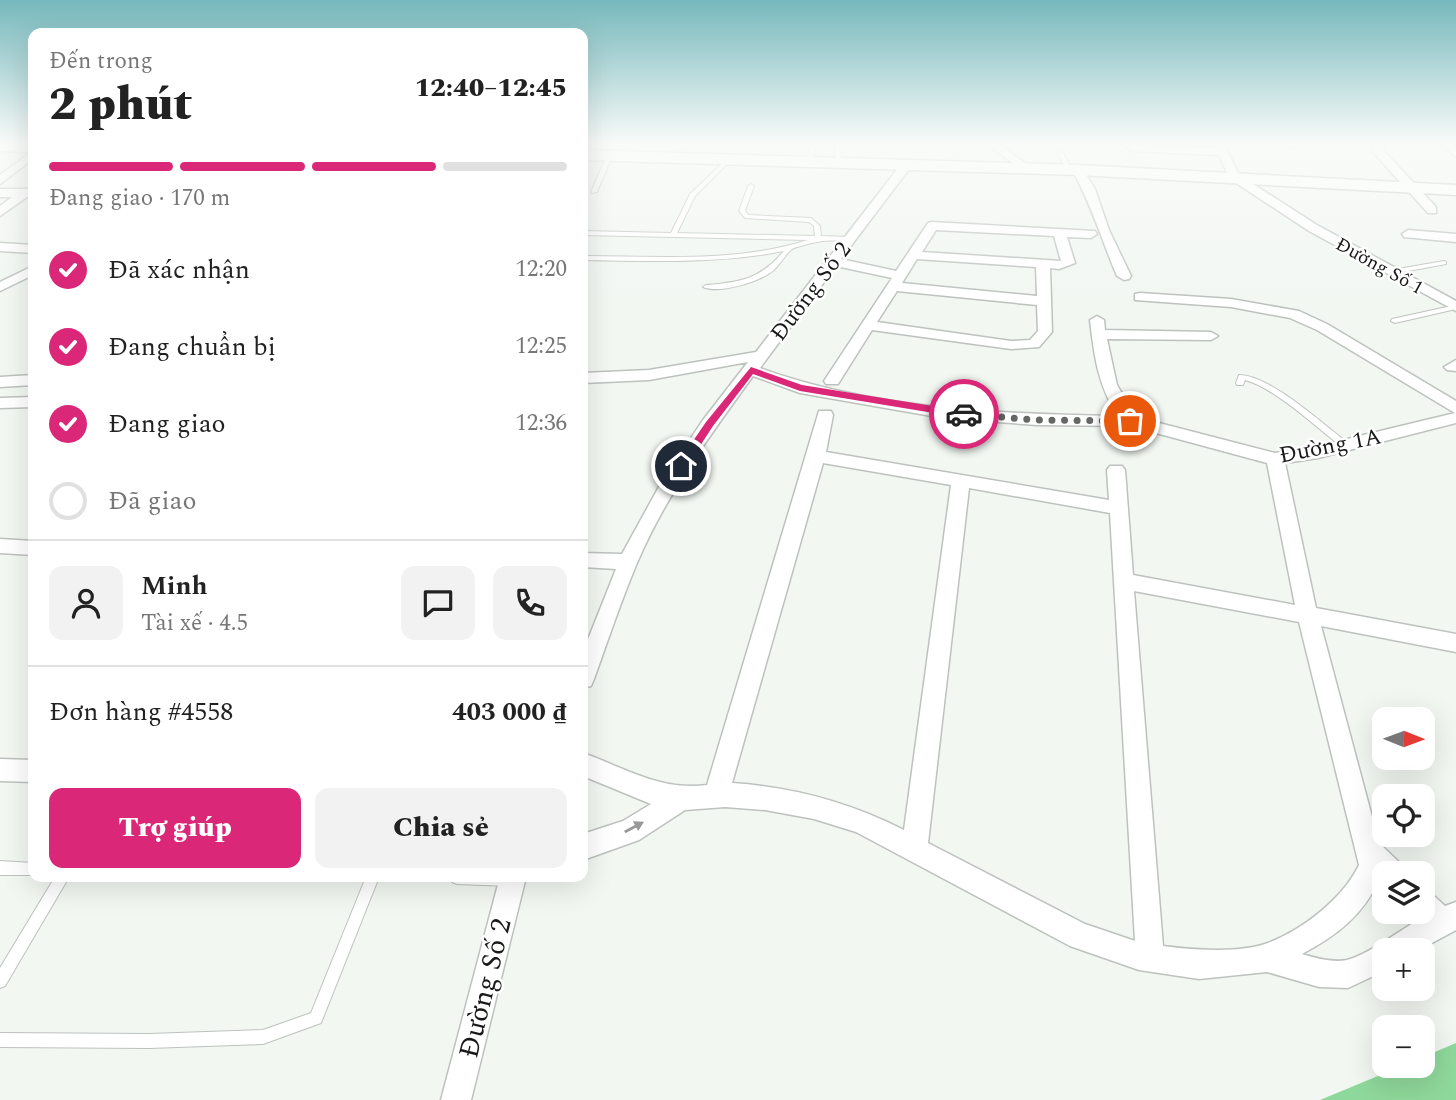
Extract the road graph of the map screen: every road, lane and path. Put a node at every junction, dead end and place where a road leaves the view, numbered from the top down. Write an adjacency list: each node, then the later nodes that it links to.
1 (25, 195): 9 (street)
2 (692, 195): 14 (lane)
3 (748, 195): 16 (lane)
4 (882, 195): 20 (street, Đường Số 2)
5 (1091, 195): 27 (street)
6 (1262, 195): 25 (street, Đường Số 1)
7 (1419, 195): 8 (street)
8 (1432, 210)
9 (0, 212)
10 (588, 233): 14 (lane)
11 (1060, 233): 12 (street); 23 (street); 24 (street)
12 (1091, 234)
13 (1408, 234): 15 (street)
14 (673, 236): 16 (lane)
15 (1456, 238)
16 (818, 239): 19 (lane); 20 (lane)
17 (0, 247): 18 (street)
18 (28, 248)
19 (788, 250): 21 (lane); 28 (lane)
20 (841, 250): 24 (street); 38 (street, Đường Số 2)
21 (588, 258)
22 (1444, 263): 25 (lane)
23 (1043, 265): 24 (street); 33 (street)
24 (902, 271): 33 (street); 36 (street)
25 (1392, 272): 32 (street, Đường Số 1)
26 (28, 273): 29 (street)
27 (1124, 276)
28 (706, 287)
29 (0, 288)
30 (1456, 293): 32 (street)
31 (1140, 297): 47 (street)
32 (1437, 297): 34 (street, Đường Số 1)
33 (1044, 301): 36 (street)
34 (1456, 307): 35 (lane)
35 (1395, 321)
36 (868, 325): 41 (street)
37 (1211, 336): 50 (street)
38 (756, 363): 40 (street); 50 (street, Đường 1A); 60 (street, Đường Số 2)
39 (0, 375): 42 (lane)
40 (588, 378)
41 (832, 380)
42 (26, 381): 43 (street)
43 (0, 382)
44 (1240, 383): 51 (lane)
45 (28, 402): 46 (street)
46 (0, 403)
47 (1456, 408)
48 (825, 415): 52 (street)
49 (1456, 418): 51 (street, Đường 1A)
50 (1130, 421): 53 (street, Đường 1A)
51 (1345, 445): 53 (street, Đường 1A)
52 (816, 456): 55 (street); 68 (street)
53 (1275, 459): 62 (street)
54 (1116, 470): 56 (street)
55 (961, 481): 56 (street); 71 (street)
56 (1119, 508): 61 (street)
57 (0, 546): 58 (street)
58 (28, 548)
59 (588, 560): 60 (street)
60 (628, 562): 64 (street, Đường Số 2)
61 (1124, 581): 62 (street); 81 (street)
62 (1307, 614): 63 (street); 72 (street)
63 (1456, 643)
64 (588, 666)
65 (588, 766): 69 (street)
66 (0, 770): 67 (street)
67 (28, 771)
68 (716, 796): 69 (street); 71 (street)
69 (681, 799): 70 (street, one-way to 69)
70 (588, 845)
71 (914, 849): 81 (street)
72 (1369, 851): 73 (street); 82 (street)
73 (1379, 861)
74 (0, 868): 75 (lane)
75 (28, 869)
76 (59, 882): 84 (lane)
77 (370, 882): 85 (lane)
78 (511, 882): 86 (street, Đường Số 2)
79 (1440, 913): 80 (street)
80 (1409, 938)
81 (1150, 958): 82 (street)
82 (1267, 958): 83 (street)
83 (1372, 962)
84 (0, 981)
85 (0, 1040)
86 (456, 1100)

